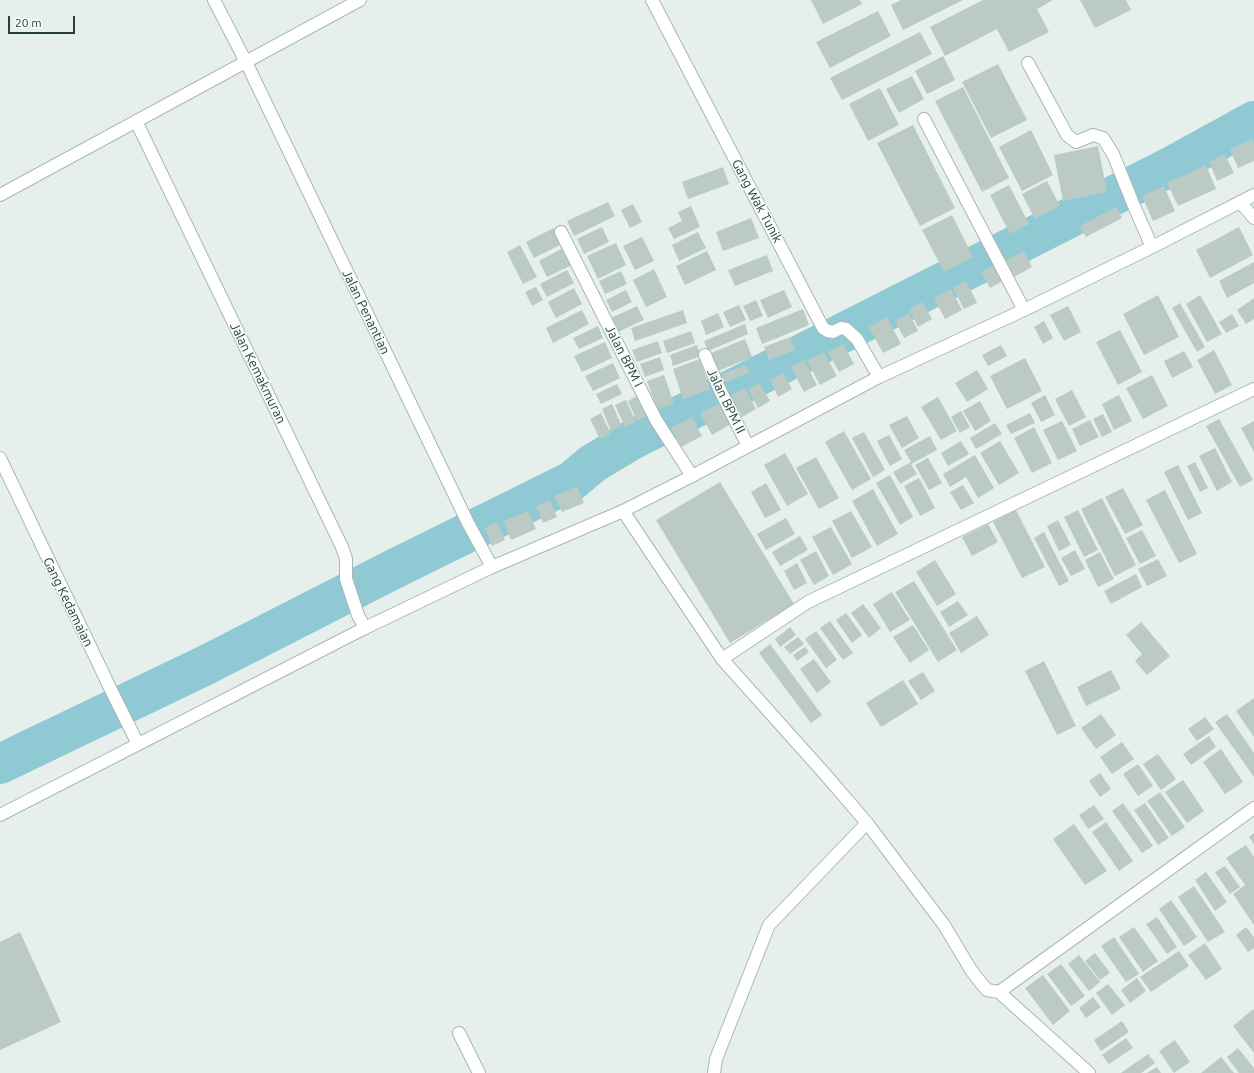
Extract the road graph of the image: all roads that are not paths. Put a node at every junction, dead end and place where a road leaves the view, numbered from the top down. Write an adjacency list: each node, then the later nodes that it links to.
1 (214, 0): 4 (street, Jalan Penantian)
2 (360, 0): 4 (street)
3 (652, 0): 16 (street, Gang Wak Tunik)
4 (244, 59): 7 (street); 22 (street, Jalan Penantian)
5 (1028, 63): 13 (street)
6 (924, 119): 14 (street)
7 (136, 122): 8 (street); 23 (street, Jalan Kemakmuran)
8 (0, 195)
9 (1254, 195): 10 (street)
10 (1240, 202): 11 (street); 13 (street)
11 (1254, 218)
12 (561, 232): 20 (street, Jalan BPM I)
13 (1152, 247): 14 (street)
14 (1024, 310): 16 (street)
15 (705, 355): 18 (street, Jalan BPM II)
16 (879, 377): 18 (street)
17 (1254, 389): 24 (street)
18 (748, 446): 20 (street)
19 (0, 458): 25 (street, Gang Kedamaian)
20 (692, 476): 21 (street)
21 (623, 511): 22 (street); 24 (street)
22 (492, 567): 23 (street)
23 (365, 628): 25 (street)
24 (722, 659): 28 (street)
25 (138, 744): 27 (street)
26 (1254, 808): 29 (street)
27 (0, 815)
28 (866, 823): 29 (street); 32 (street)
29 (999, 992): 33 (street)
30 (459, 1033): 31 (street)
31 (479, 1073)
32 (714, 1073)
33 (1089, 1073)

